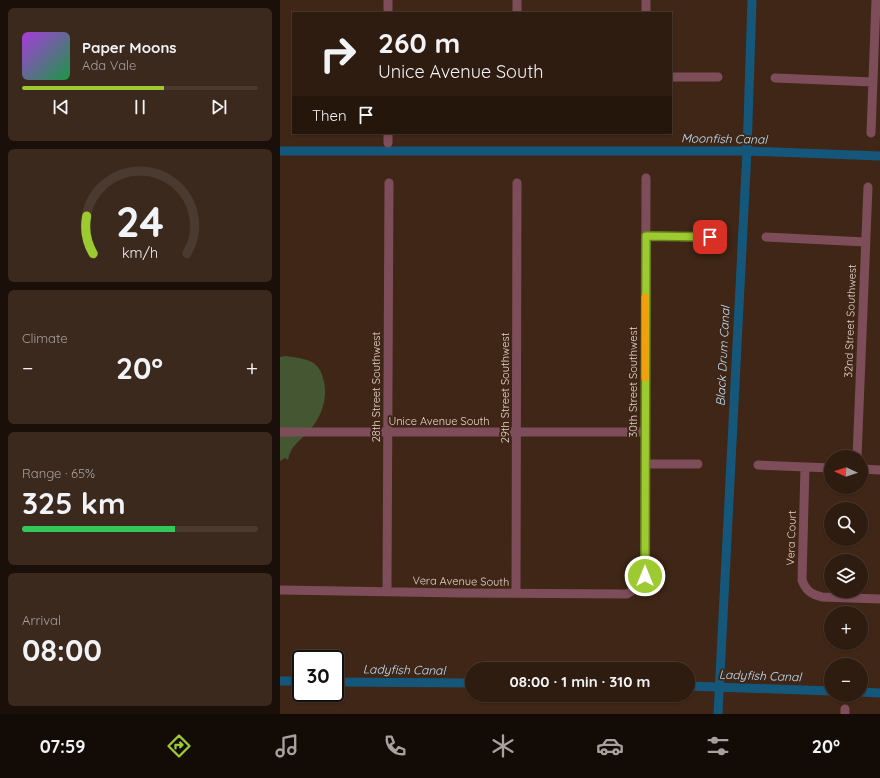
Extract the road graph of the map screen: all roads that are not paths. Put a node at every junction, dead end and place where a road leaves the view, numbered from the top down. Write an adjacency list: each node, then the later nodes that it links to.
1 (388, 0): 5 (street)
2 (517, 0): 6 (street)
3 (646, 0): 7 (street)
4 (876, 0): 11 (street)
5 (388, 12)
6 (517, 12)
7 (646, 12)
8 (718, 77): 9 (street)
9 (672, 78)
10 (775, 78): 11 (street)
11 (873, 82): 12 (street)
12 (871, 133)
13 (646, 178): 17 (street, 30th Street Southwest)
14 (388, 183): 22 (street, 28th Street Southwest)
15 (517, 183): 24 (street, 29th Street Southwest)
16 (868, 187): 20 (street, 32nd Street Southwest)
17 (646, 236): 18 (street); 23 (street, 30th Street Southwest)
18 (710, 237)
19 (766, 238): 20 (street)
20 (866, 242): 25 (street, 32nd Street Southwest)
21 (280, 432): 22 (street, Unice Avenue South)
22 (388, 432): 24 (street, Unice Avenue South); 35 (street, 28th Street Southwest)
23 (645, 432): 24 (street, Unice Avenue South); 26 (street, 30th Street Southwest)
24 (517, 433): 36 (street, 29th Street Southwest)
25 (857, 450)
26 (645, 464): 27 (street); 33 (street, 30th Street Southwest)
27 (698, 464)
28 (758, 465): 29 (street)
29 (805, 467): 30 (street); 37 (street, Vera Court)
30 (824, 468)
31 (868, 470): 32 (street)
32 (880, 470)
33 (640, 586): 36 (street, Vera Avenue South)
34 (280, 590): 35 (street, Vera Avenue South)
35 (387, 591): 36 (street, Vera Avenue South)
36 (516, 593)
37 (880, 600)

